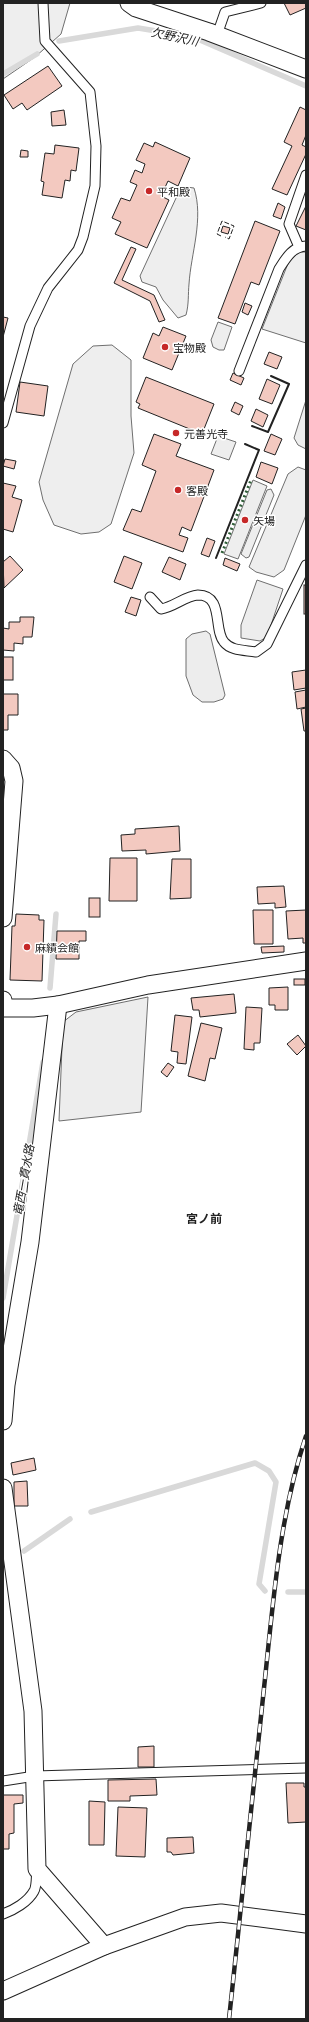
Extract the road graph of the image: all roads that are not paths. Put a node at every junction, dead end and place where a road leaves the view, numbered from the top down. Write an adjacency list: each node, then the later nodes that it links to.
1 (43, 3): 9 (lane)
2 (129, 3): 4 (street)
3 (261, 3): 4 (lane)
4 (217, 35): 5 (street)
5 (306, 69)
6 (306, 175): 7 (lane)
7 (302, 247): 8 (lane)
8 (239, 371)
9 (3, 423)
10 (306, 565): 11 (lane)
11 (150, 597)
12 (3, 759): 13 (street)
13 (3, 918)
14 (306, 962): 16 (street)
15 (3, 1000): 16 (street)
16 (58, 1005): 17 (street)
17 (3, 1421)
18 (3, 1488): 20 (street)
19 (306, 1768): 20 (lane)
20 (35, 1776): 21 (lane); 22 (street)
21 (3, 1781)
22 (37, 1869): 23 (lane); 25 (street)
23 (3, 1914)
24 (306, 1924): 25 (street)
25 (104, 1946): 26 (street)
26 (3, 1991)

